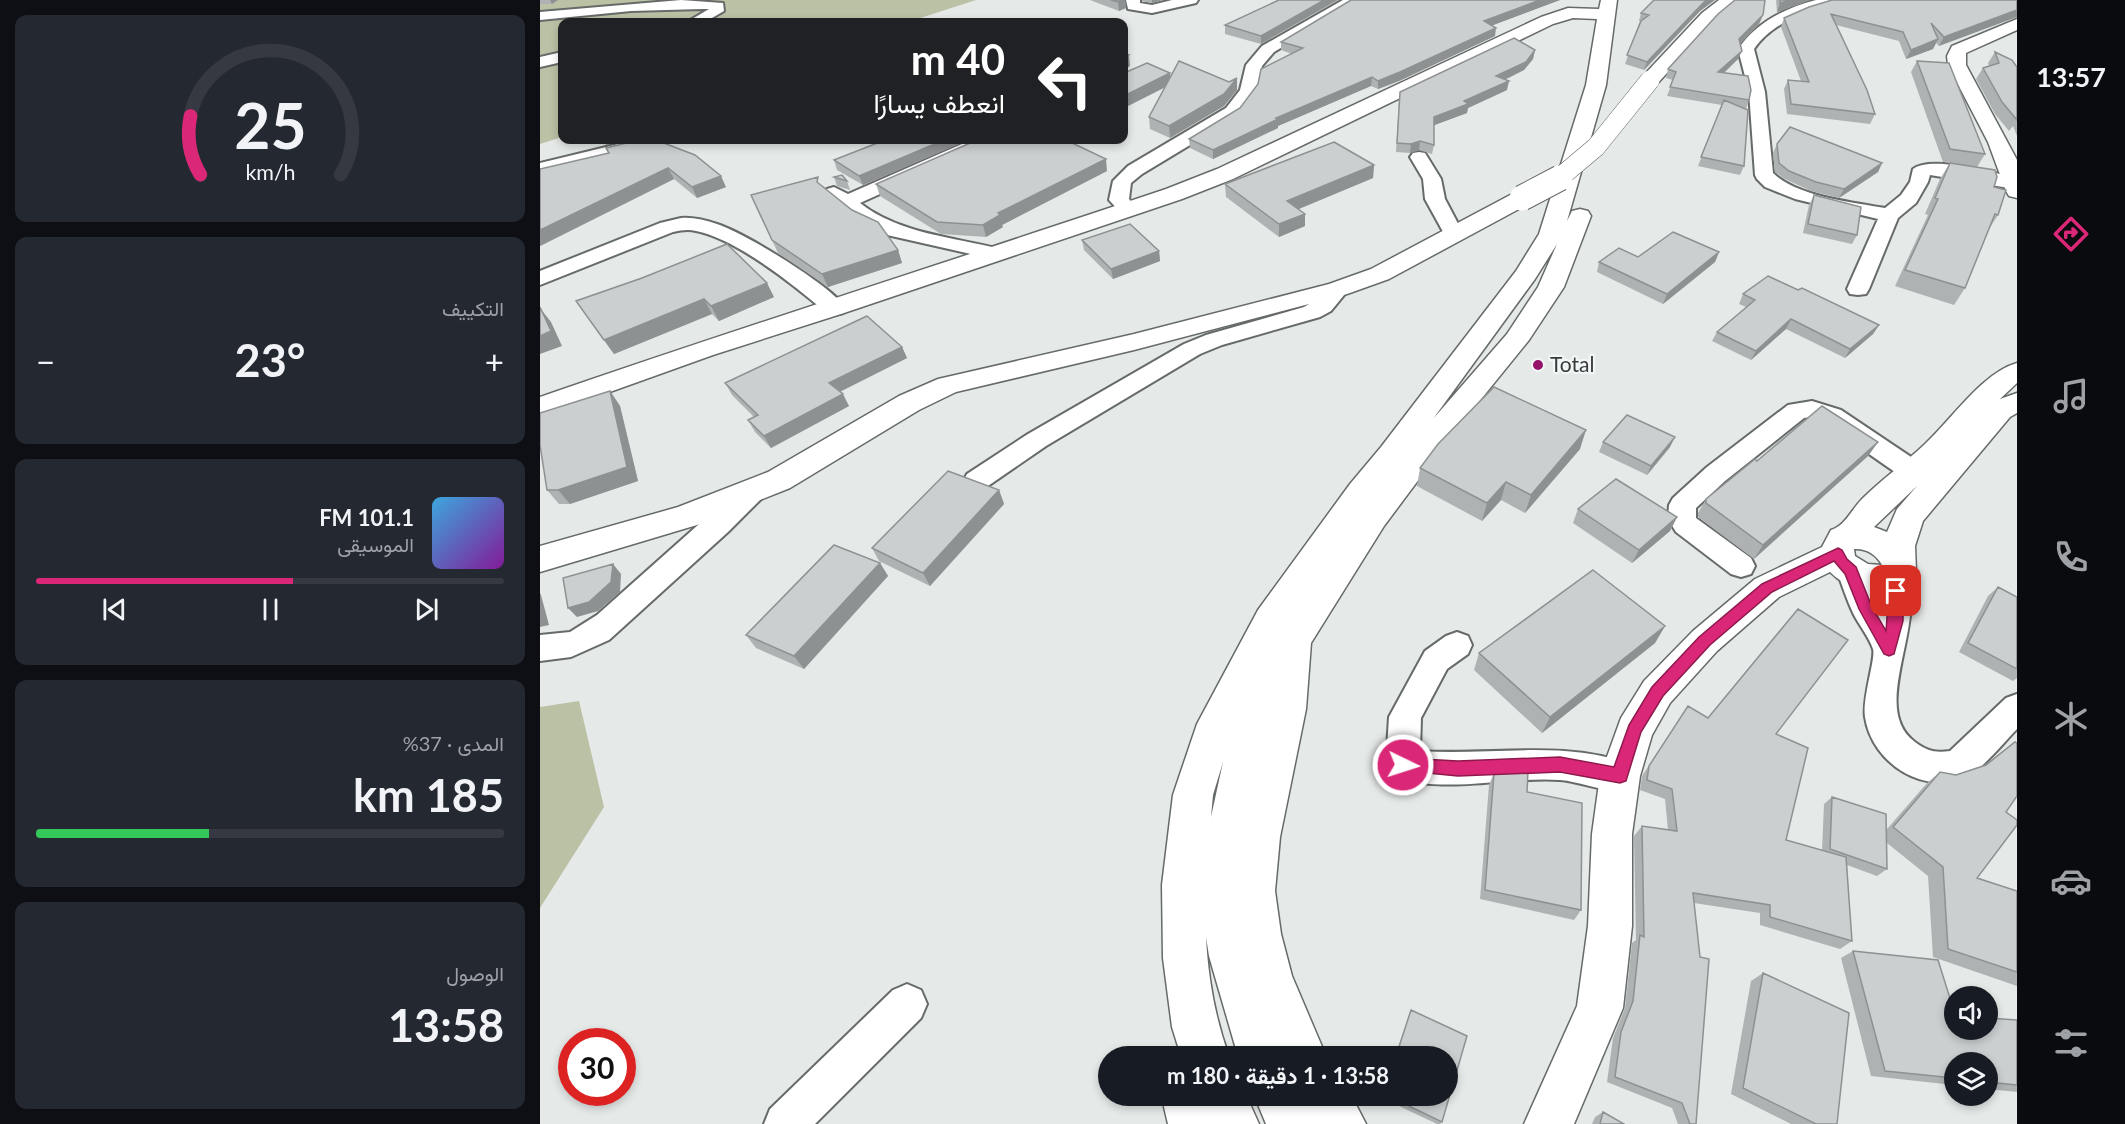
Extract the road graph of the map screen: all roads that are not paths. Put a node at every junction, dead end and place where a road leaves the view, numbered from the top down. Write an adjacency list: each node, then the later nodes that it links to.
1 (1133, 0): 2 (street)
2 (1191, 0)
3 (1354, 0): 21 (street)
4 (1573, 0): 12 (street)
5 (1730, 0): 23 (street, bridge)
6 (1836, 0): 22 (street)
7 (1612, 5): 12 (street); 38 (street); 45 (street)
8 (540, 16): 9 (street)
9 (702, 18)
10 (2017, 24): 11 (street)
11 (1969, 45): 13 (street); 20 (street)
12 (1486, 48): 21 (street)
13 (1988, 54)
14 (558, 58): 15 (street)
15 (540, 62)
16 (640, 144): 19 (street)
17 (975, 144): 24 (street)
18 (1419, 157): 23 (street)
19 (540, 169)
20 (2016, 187): 22 (street)
21 (1128, 209): 24 (street)
22 (1889, 215): 27 (street)
23 (1454, 236): 26 (street)
24 (993, 253): 28 (street)
25 (540, 279): 28 (street)
26 (1338, 289): 32 (street); 33 (street)
27 (1858, 289)
28 (835, 308): 30 (street)
29 (2015, 379): 31 (street); 37 (street)
30 (540, 407)
31 (1914, 472): 34 (street); 36 (street)
32 (976, 481)
33 (753, 491): 35 (street); 40 (street)
34 (1847, 553): 37 (street); 41 (street); 43 (street)
35 (540, 559)
36 (1741, 566)
37 (1897, 570): 41 (street)
38 (1293, 640): 46 (street); 47 (street)
39 (1457, 645): 43 (street)
40 (540, 648)
41 (1889, 650): 42 (street)
42 (2017, 708)
43 (1620, 776): 57 (street)
44 (908, 1004): 52 (street)
45 (1197, 1046)
46 (1259, 1046)
47 (1297, 1046)
48 (1188, 1106): 53 (street)
49 (1226, 1106): 54 (street)
50 (1283, 1106): 55 (street)
51 (1330, 1106): 56 (street)
52 (785, 1124)
53 (1193, 1124)
54 (1234, 1124)
55 (1292, 1124)
56 (1341, 1124)
57 (1549, 1124)

